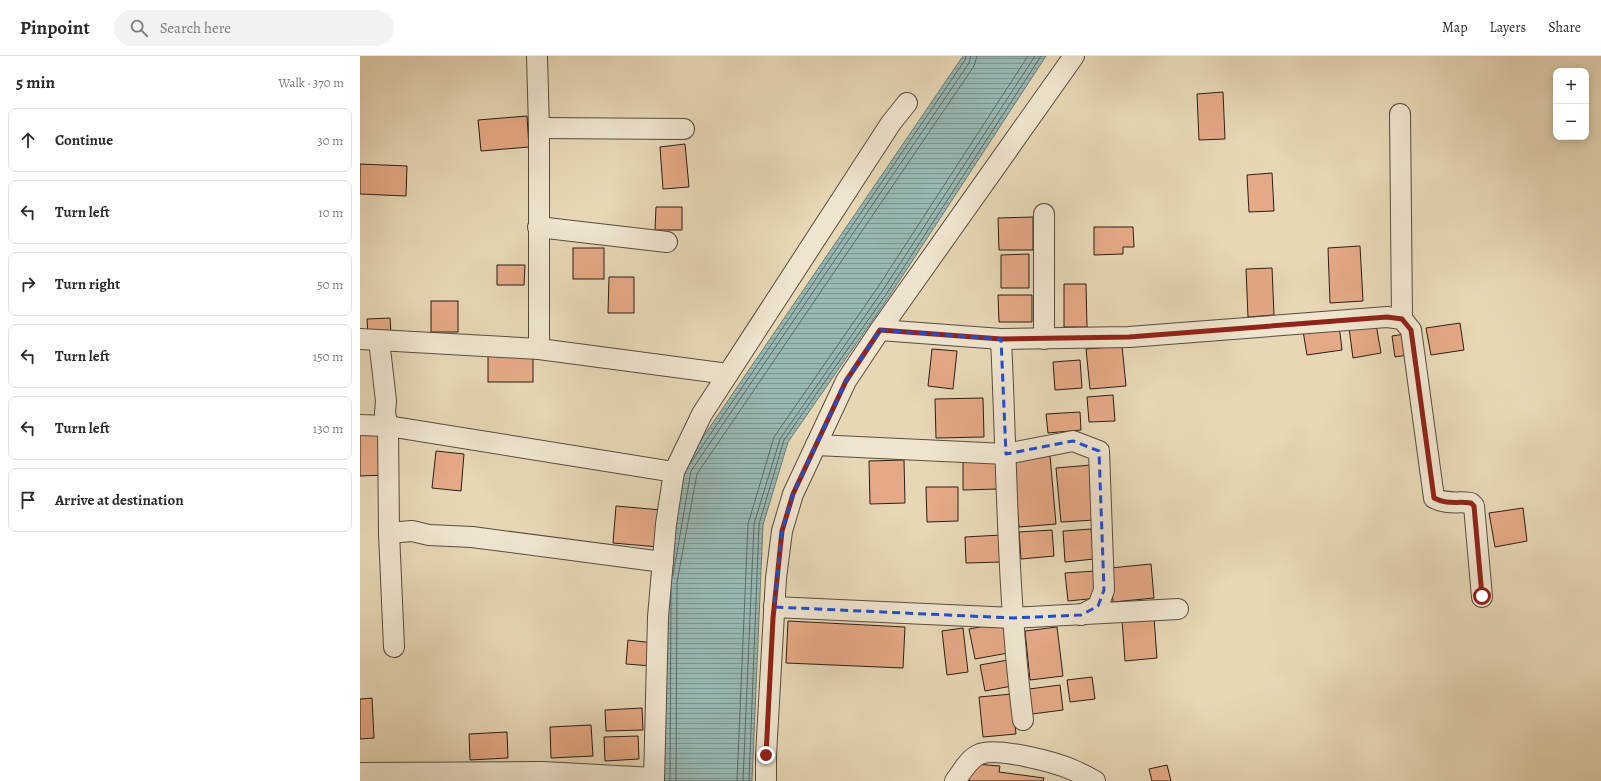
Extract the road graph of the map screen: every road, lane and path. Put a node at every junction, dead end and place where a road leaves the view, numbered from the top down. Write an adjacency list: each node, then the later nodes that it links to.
1 (537, 56): 5 (street)
2 (1074, 56): 11 (street)
3 (907, 103): 16 (street)
4 (1400, 114): 10 (street)
5 (539, 128): 6 (street); 8 (street)
6 (684, 129)
7 (1044, 214): 13 (street)
8 (538, 227): 9 (street); 15 (street)
9 (667, 242)
10 (1402, 319): 13 (street); 24 (street)
11 (880, 330): 12 (street); 19 (street)
12 (1001, 339): 13 (street); 20 (street)
13 (1044, 339)
14 (369, 340): 15 (street); 18 (street)
15 (539, 349): 16 (street)
16 (728, 374): 21 (street)
17 (360, 425): 18 (street)
18 (388, 426): 21 (street); 22 (street)
19 (816, 445): 20 (street); 25 (street)
20 (1006, 454): 27 (street); 28 (street)
21 (674, 472): 23 (street)
22 (389, 533): 23 (street); 29 (street)
23 (663, 562): 33 (street)
24 (1482, 596)
25 (774, 607): 28 (street); 34 (street)
26 (1178, 609): 27 (street)
27 (1081, 615): 28 (street)
28 (1013, 618): 30 (street)
29 (394, 647)
30 (1023, 720)
31 (1053, 772): 35 (street); 36 (street)
32 (360, 773): 33 (street)
33 (654, 780)
34 (766, 781)
35 (955, 781)
36 (1095, 781)

